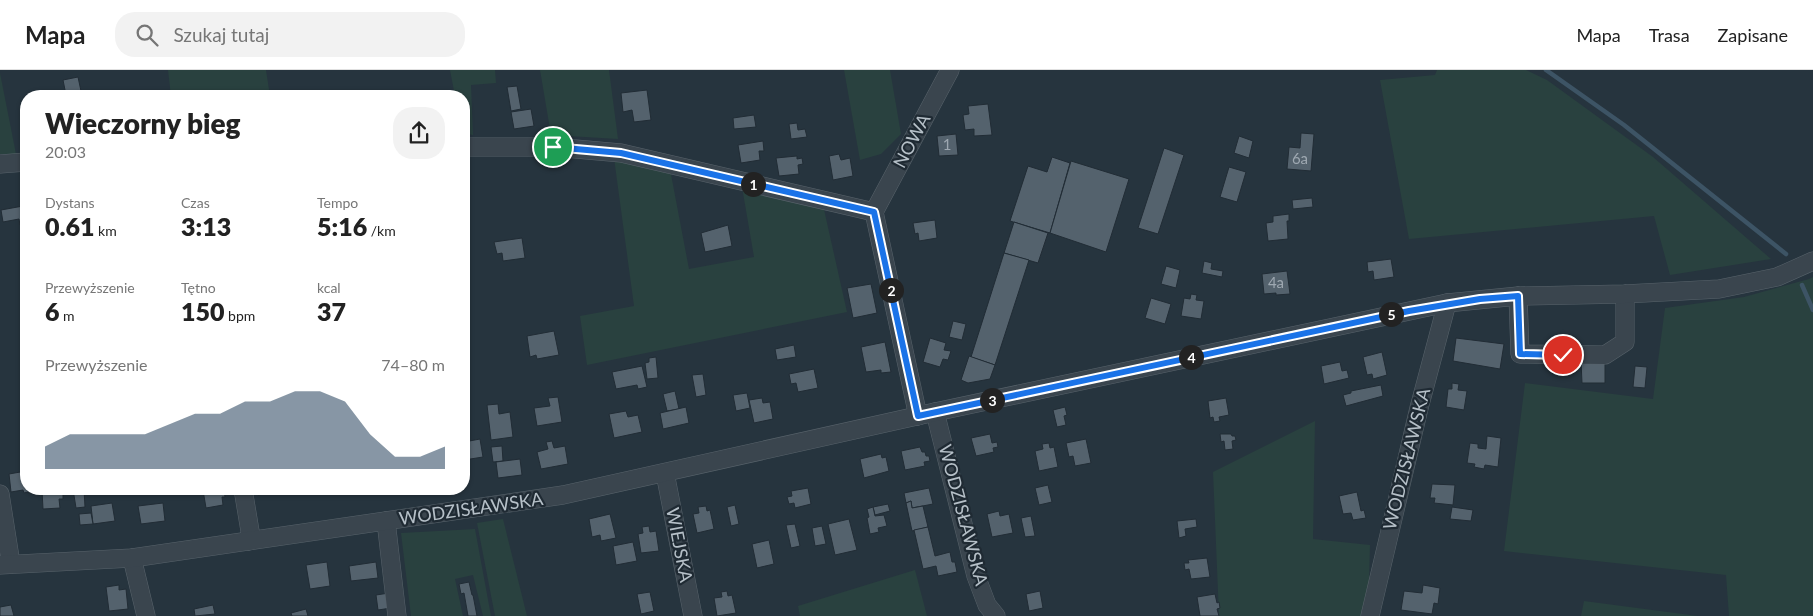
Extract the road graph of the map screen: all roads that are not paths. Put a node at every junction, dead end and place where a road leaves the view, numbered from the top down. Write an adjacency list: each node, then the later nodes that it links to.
1 (950, 70): 5 (street, NOWA)
2 (470, 147): 5 (street)
3 (20, 162): 4 (street)
4 (0, 164)
5 (874, 212): 10 (street)
6 (1813, 261): 7 (street, WODZISŁAWSKA)
7 (1625, 294): 8 (street, WODZISŁAWSKA); 8 (street)
8 (1518, 296): 9 (street, WODZISŁAWSKA)
9 (1448, 303): 10 (street, WODZISŁAWSKA); 22 (street, WODZISŁAWSKA)
10 (927, 414): 11 (street, WODZISŁAWSKA); 21 (street, WODZISŁAWSKA)
11 (665, 473): 14 (street, WODZISŁAWSKA); 20 (street, WIEJSKA)
12 (0, 494): 17 (street)
13 (244, 495): 15 (street)
14 (386, 521): 15 (street, WODZISŁAWSKA); 19 (street)
15 (249, 542): 16 (street, WODZISŁAWSKA)
16 (132, 558): 17 (street, WODZISŁAWSKA); 18 (street)
17 (5, 564)
18 (146, 616)
19 (397, 616)
20 (693, 616)
21 (996, 616)
22 (1370, 616)

